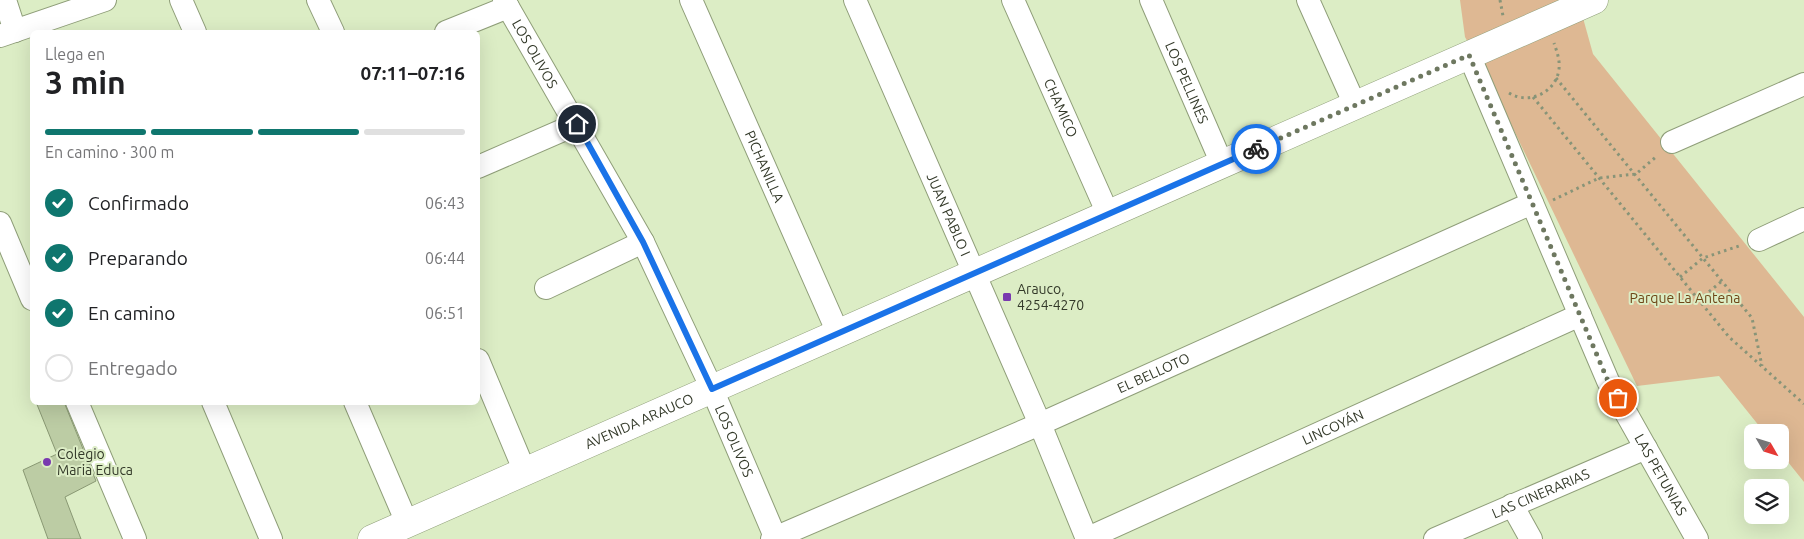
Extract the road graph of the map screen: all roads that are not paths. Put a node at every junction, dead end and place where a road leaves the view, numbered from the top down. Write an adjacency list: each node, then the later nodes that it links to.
1 (5, 0): 16 (street)
2 (105, 0): 12 (street)
3 (181, 0): 13 (street)
4 (318, 0): 14 (street)
5 (691, 0): 34 (street, PICHANILLA)
6 (855, 0): 30 (street, JUAN PABLO I)
7 (1013, 0): 25 (street, CHAMICO)
8 (1151, 0): 22 (street, LOS PELLINES)
9 (1308, 0): 19 (street)
10 (1594, 0): 17 (street, AVENIDA ARAUCO)
11 (506, 4): 15 (street); 20 (street, LOS OLIVOS)
12 (50, 26): 16 (street)
13 (194, 30)
14 (332, 30)
15 (450, 30)
16 (8, 33)
17 (1469, 55): 19 (street, AVENIDA ARAUCO); 24 (street, LAS PETUNIAS)
18 (1804, 84): 21 (street)
19 (1355, 105): 22 (street, AVENIDA ARAUCO)
20 (577, 124): 23 (street); 29 (street, LOS OLIVOS)
21 (1672, 142)
22 (1222, 164): 25 (street, AVENIDA ARAUCO)
23 (480, 166)
24 (1533, 206): 33 (street, LAS PETUNIAS); 40 (street, EL BELLOTO)
25 (1108, 214): 30 (street, AVENIDA ARAUCO)
26 (1804, 219): 28 (street)
27 (0, 223): 32 (street)
28 (1759, 240)
29 (643, 242): 31 (street); 36 (street, LOS OLIVOS)
30 (973, 274): 34 (street, AVENIDA ARAUCO); 40 (street, JUAN PABLO I)
31 (546, 288)
32 (30, 293)
33 (1580, 315): 41 (street, LAS PETUNIAS); 49 (street, LINCOYÁN)
34 (838, 333): 36 (street, AVENIDA ARAUCO)
35 (480, 365): 42 (street)
36 (712, 389): 42 (street, AVENIDA ARAUCO); 45 (street, LOS OLIVOS)
37 (78, 405): 46 (street)
38 (213, 405): 47 (street)
39 (356, 405): 44 (street)
40 (1040, 424): 45 (street, EL BELLOTO); 49 (street, JUAN PABLO I)
41 (1646, 448): 43 (street, LAS CINERARIAS); 52 (street, LAS PETUNIAS)
42 (525, 472): 44 (street, AVENIDA ARAUCO)
43 (1512, 506): 50 (street, LAS CINERARIAS); 51 (street)
44 (407, 523): 48 (street, AVENIDA ARAUCO)
45 (775, 538)
46 (135, 539)
47 (271, 539)
48 (372, 539)
49 (1087, 539)
50 (1435, 539)
51 (1531, 539)
52 (1697, 539)

